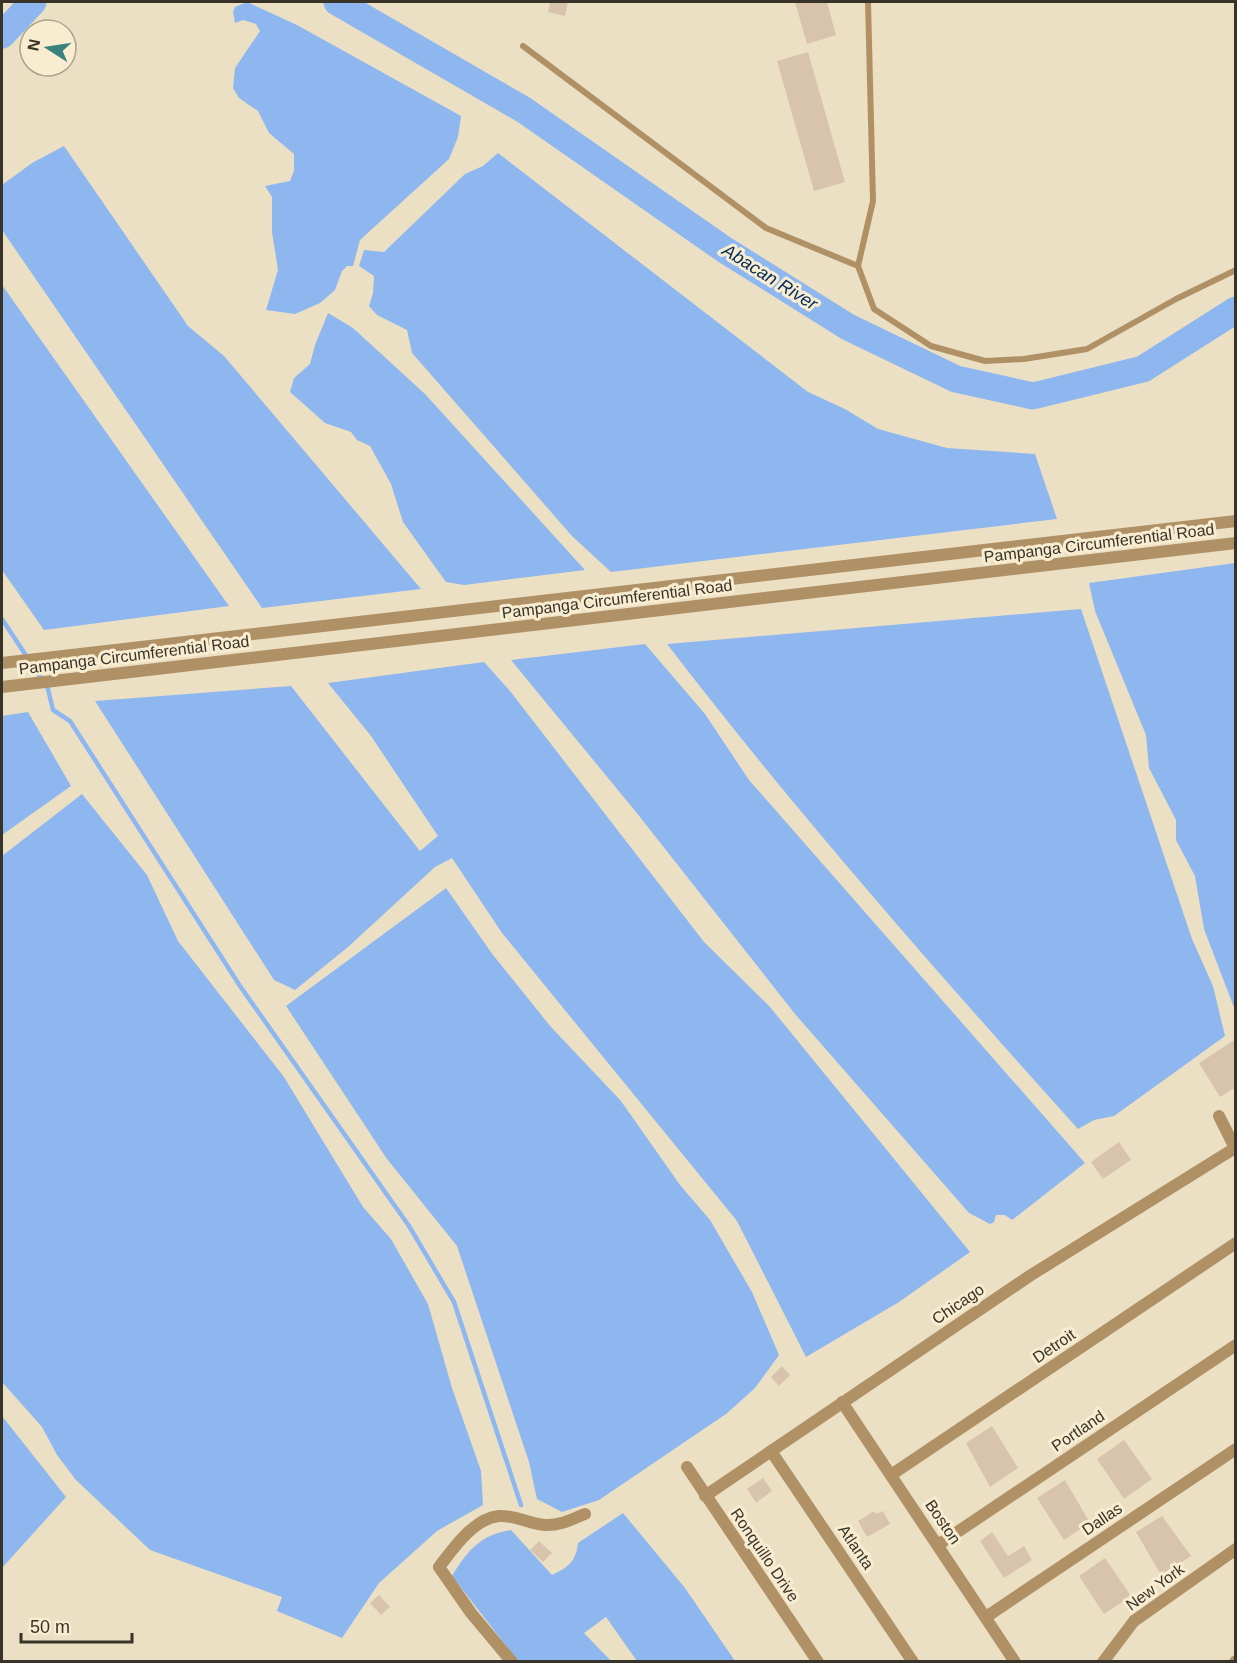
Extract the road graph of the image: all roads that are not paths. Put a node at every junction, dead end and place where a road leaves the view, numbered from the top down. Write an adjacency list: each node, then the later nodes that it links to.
1 (868, 2): 3 (lane)
2 (523, 46): 3 (lane)
3 (858, 266): 4 (lane)
4 (1236, 270)
5 (1236, 521): 7 (street, Pampanga Circumferential Road)
6 (1236, 543): 8 (street, Pampanga Circumferential Road)
7 (5, 663)
8 (2, 687)
9 (1219, 1116): 10 (street)
10 (1235, 1149): 13 (street, Chicago)
11 (1236, 1243): 17 (street, Detroit)
12 (1236, 1345): 20 (street, Portland)
13 (842, 1402): 15 (street, Chicago); 17 (street, Boston)
14 (1236, 1449): 22 (street, Dallas)
15 (771, 1451): 18 (street, Chicago); 25 (street, Atlanta)
16 (687, 1467): 18 (street, Ronquillo Drive)
17 (891, 1475): 20 (street, Boston)
18 (705, 1496): 24 (street, Ronquillo Drive)
19 (585, 1514): 23 (street)
20 (938, 1545): 22 (street, Boston)
21 (1236, 1549): 27 (street, New York)
22 (986, 1617): 26 (street, Boston)
23 (512, 1662)
24 (818, 1662)
25 (913, 1662)
26 (1015, 1662)
27 (1103, 1662)

